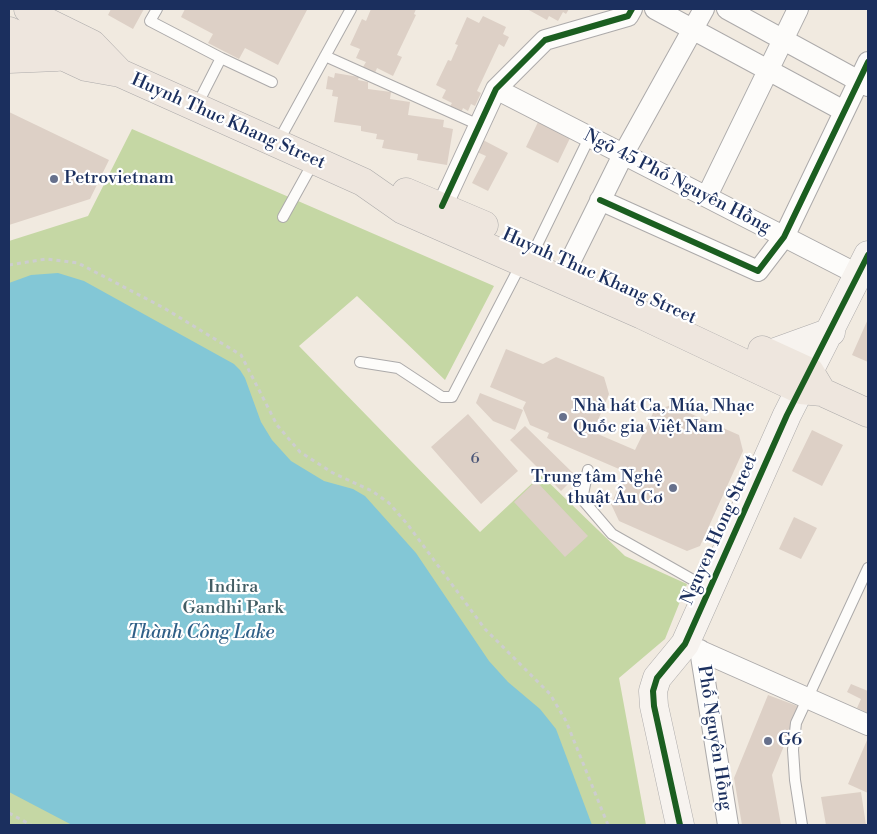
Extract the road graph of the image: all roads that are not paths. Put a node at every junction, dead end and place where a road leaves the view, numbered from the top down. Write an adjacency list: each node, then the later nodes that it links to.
1 (28, 9): 18 (main road, Huynh Thuc Khang Street)
2 (157, 9): 14 (lane)
3 (351, 9): 13 (lane)
4 (632, 9): 21 (street)
5 (656, 9): 9 (street)
6 (704, 9): 9 (street)
7 (727, 9): 11 (street)
8 (798, 9): 11 (street)
9 (693, 29): 17 (street); 27 (street)
10 (9, 32): 12 (main road, Huynh Thuc Khang Street)
11 (783, 39): 17 (street); 20 (street)
12 (63, 56): 15 (main road); 18 (main road, Huynh Thuc Khang Street)
13 (325, 56): 24 (lane); 26 (lane)
14 (220, 58): 19 (lane); 22 (lane)
15 (9, 59)
16 (868, 62): 20 (street)
17 (767, 70): 23 (street); 30 (street)
18 (120, 73): 22 (main road, Huynh Thuc Khang Street)
19 (272, 82)
20 (863, 83): 23 (street)
21 (496, 88): 24 (street); 25 (street, Ngõ 45 Phố Nguyên Hồng)
22 (196, 108): 26 (main road, Huynh Thuc Khang Street)
23 (844, 111): 34 (street)
24 (479, 126): 32 (street)
25 (590, 136): 27 (street, Ngõ 45 Phố Nguyên Hồng); 35 (lane)
26 (277, 144): 28 (main road, Huynh Thuc Khang Street)
27 (624, 153): 30 (street, Ngõ 45 Phố Nguyên Hồng); 31 (street)
28 (314, 160): 29 (main road, Huynh Thuc Khang Street); 33 (lane)
29 (363, 182): 32 (main road, Huynh Thuc Khang Street); 35 (main road, Huynh Thuc Khang Street)
30 (707, 196): 34 (street, Ngõ 45 Phố Nguyên Hồng)
31 (600, 200): 34 (street); 36 (street)
32 (442, 206): 35 (main road, Huynh Thuc Khang Street)
33 (283, 217)
34 (784, 237): 37 (street, Ngõ 45 Phố Nguyên Hồng)
35 (528, 256): 36 (main road, Huynh Thuc Khang Street); 40 (lane); 41 (main road, Huynh Thuc Khang Street)
36 (569, 264): 39 (main road, Huynh Thuc Khang Street)
37 (863, 265): 38 (street, Nguyen Hong Street)
38 (830, 332): 39 (street); 41 (street, Nguyen Hong Street)
39 (770, 354): 41 (main road, Huynh Thuc Khang Street)
40 (360, 362)
41 (811, 385): 42 (main road, Huynh Thuc Khang Street); 45 (street, Nguyen Hong Street)
42 (868, 413)
43 (588, 470): 45 (lane)
44 (868, 568): 47 (lane)
45 (710, 590): 46 (street, Nguyen Hong Street)
46 (692, 647): 47 (street); 49 (street, Nguyen Hong Street); 50 (street, Phố Nguyên Hồng)
47 (808, 698): 48 (street); 51 (lane)
48 (868, 725)
49 (680, 825)
50 (728, 825)
51 (802, 825)

